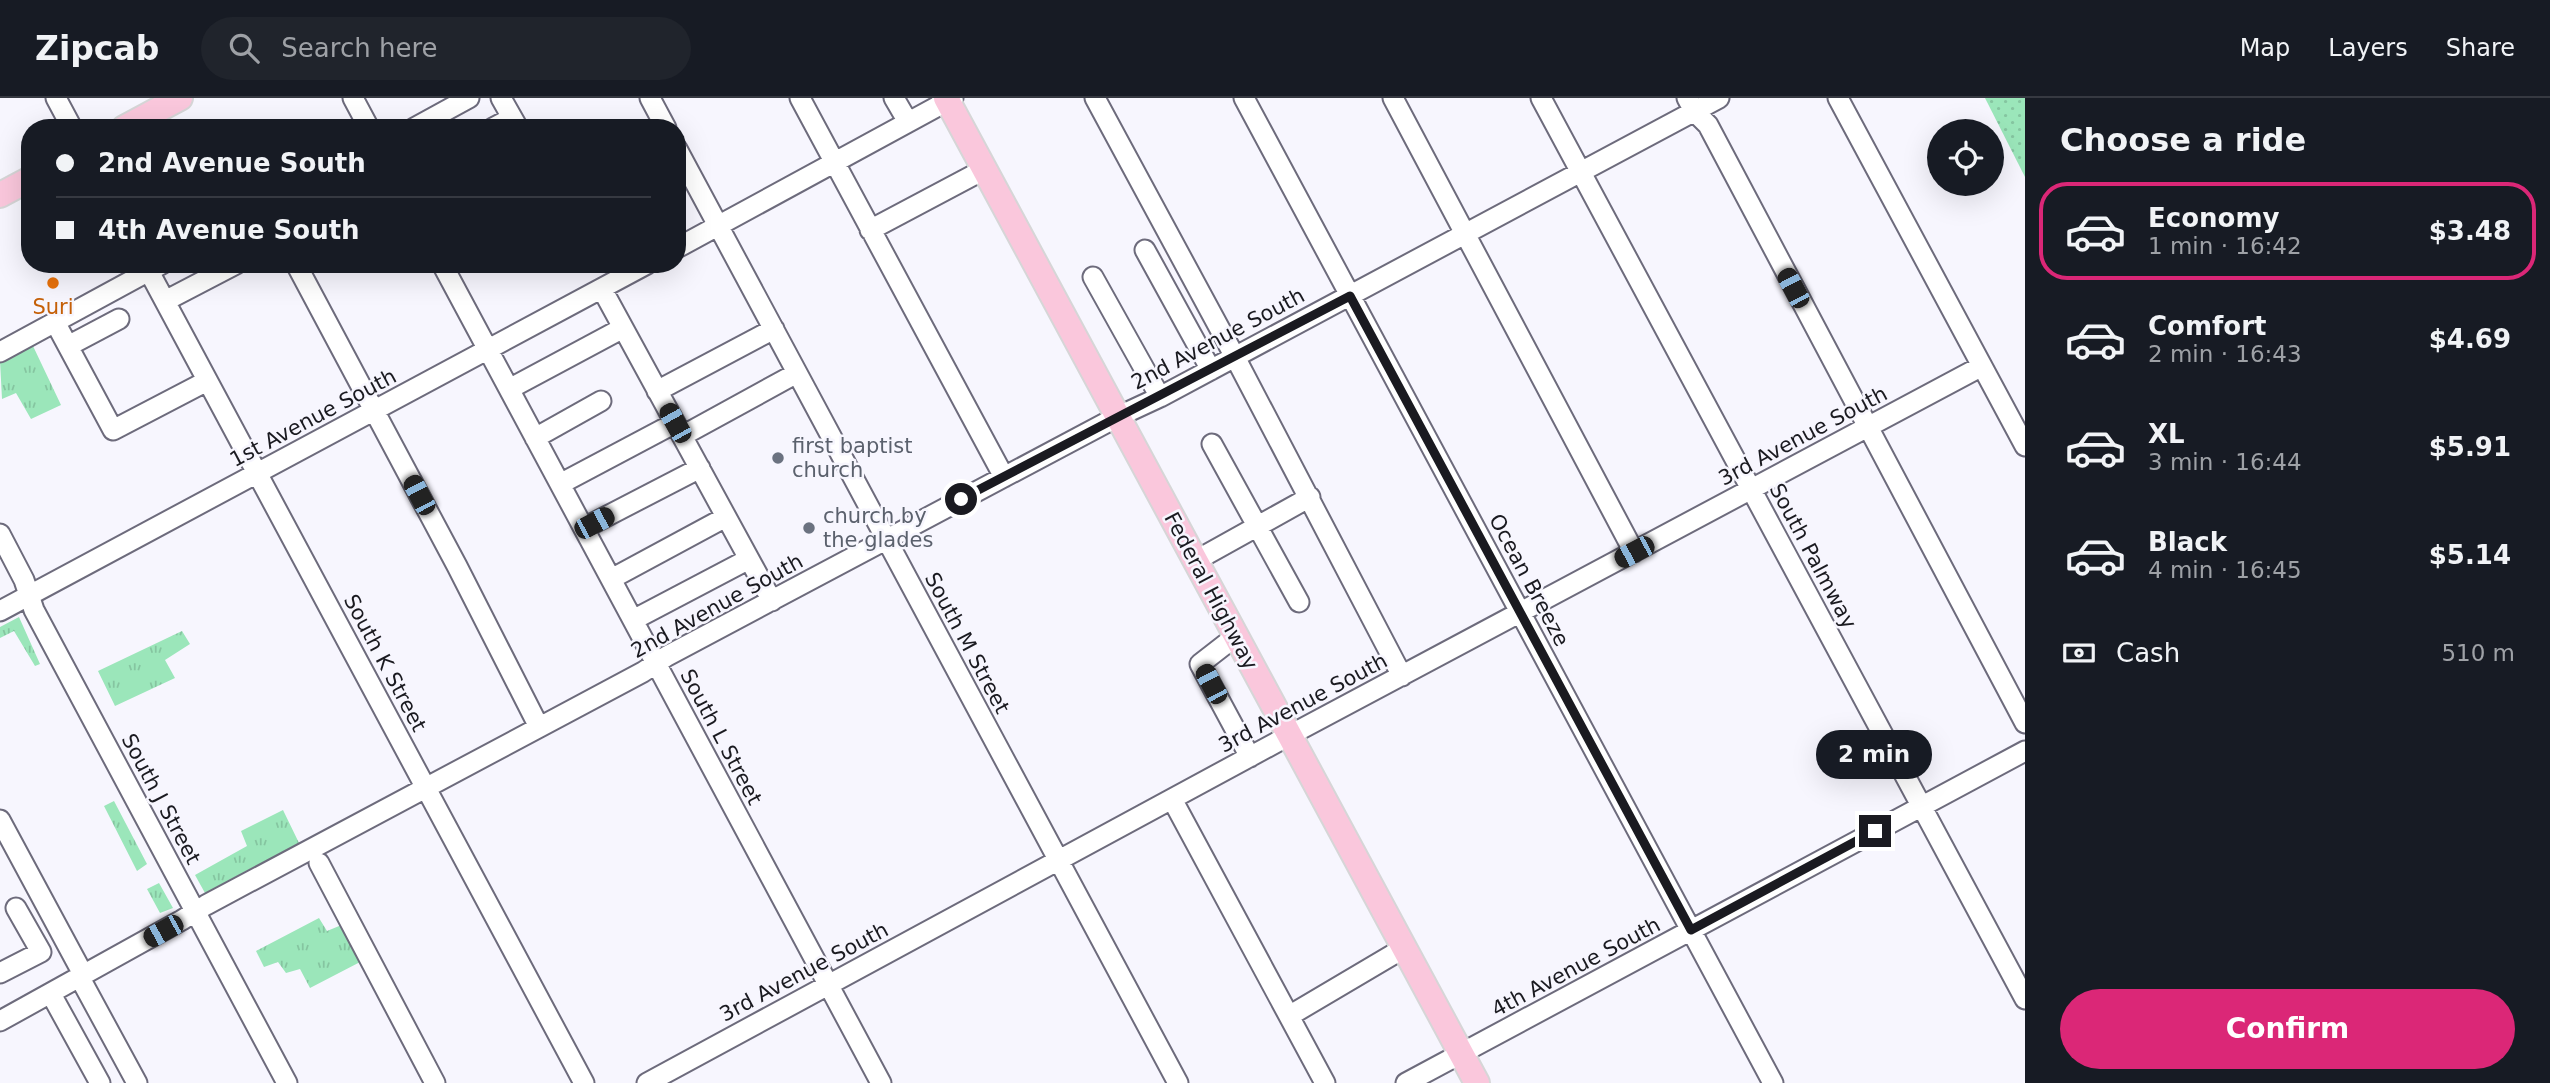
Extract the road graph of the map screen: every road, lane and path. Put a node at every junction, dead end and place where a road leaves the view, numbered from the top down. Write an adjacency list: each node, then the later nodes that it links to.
1 (56, 98): 17 (street)
2 (180, 98): 18 (main road)
3 (353, 98): 19 (street)
4 (468, 98): 20 (street)
5 (501, 98): 21 (street)
6 (650, 98): 22 (street)
7 (800, 98): 24 (street)
8 (894, 98): 23 (street)
9 (1095, 98): 52 (street)
10 (1244, 98): 43 (street, Ocean Breeze)
11 (1393, 98): 32 (street)
12 (1541, 98): 27 (street, South Palmway)
13 (1719, 98): 16 (street, 2nd Avenue South)
14 (1838, 98): 53 (street)
15 (949, 99): 23 (street); 26 (main road, Federal Highway)
16 (1691, 105): 27 (street, 2nd Avenue South); 63 (street)
17 (67, 119)
18 (141, 119)
19 (364, 119)
20 (430, 119)
21 (513, 119)
22 (661, 119)
23 (908, 122): 24 (street)
24 (834, 163): 30 (street); 31 (street)
25 (686, 166): 30 (street, South M Street)
26 (985, 169): 31 (street); 62 (main road, Federal Highway)
27 (1581, 172): 32 (street, 2nd Avenue South); 72 (street, South Palmway)
28 (21, 184): 29 (main road)
29 (0, 195)
30 (718, 226): 33 (street); 48 (street, South M Street)
31 (870, 230): 70 (street)
32 (1466, 234): 43 (street, 2nd Avenue South); 79 (street)
33 (686, 243)
34 (1145, 250): 54 (street)
35 (141, 273): 46 (street)
36 (154, 273): 44 (street, South K Street)
37 (219, 273): 44 (street)
38 (301, 273): 61 (street)
39 (447, 273): 51 (street, South L Street)
40 (630, 273): 42 (street, 1st Avenue South)
41 (1093, 277): 59 (street)
42 (601, 289): 47 (street); 51 (street, 1st Avenue South)
43 (1350, 296): 52 (street, 2nd Avenue South); 87 (street, Ocean Breeze)
44 (165, 301): 56 (street, South K Street)
45 (119, 319): 49 (street)
46 (55, 322): 49 (street); 50 (street)
47 (623, 328): 57 (street); 58 (street)
48 (774, 329): 55 (street, South M Street); 58 (street)
49 (68, 346): 56 (street)
50 (2, 347)
51 (488, 350): 57 (street, South L Street); 61 (street, 1st Avenue South)
52 (1235, 357): 54 (street, 2nd Avenue South); 73 (street)
53 (1982, 366): 63 (street, 3rd Avenue South); 67 (street)
54 (1211, 370): 59 (street, 2nd Avenue South)
55 (797, 373): 64 (street); 78 (street, South M Street)
56 (208, 381): 69 (street, South K Street)
57 (509, 389): 65 (street, South L Street)
58 (657, 391): 64 (street)
59 (1160, 397): 62 (street, 2nd Avenue South)
60 (601, 401): 65 (street)
61 (374, 411): 69 (street, 1st Avenue South); 93 (street)
62 (1117, 417): 70 (street, 2nd Avenue South); 81 (main road, Federal Highway)
63 (1866, 427): 72 (street, 3rd Avenue South); 92 (street)
64 (679, 430): 68 (street); 71 (street)
65 (535, 438): 71 (street, South L Street)
66 (1212, 444): 75 (street)
67 (2025, 446)
68 (700, 468): 74 (street); 76 (street)
69 (257, 474): 83 (street, 1st Avenue South); 97 (street, South K Street)
70 (1004, 477): 78 (street, 2nd Avenue South)
71 (560, 484): 76 (street, South L Street)
72 (1751, 489): 79 (street, 3rd Avenue South); 99 (street, South Palmway)
73 (1310, 497): 75 (street); 91 (street)
74 (726, 517): 80 (street); 82 (street)
75 (1257, 527): 81 (street); 85 (street)
76 (584, 528): 82 (street, South L Street)
77 (0, 534): 83 (street, South J Street)
78 (886, 541): 84 (street, 2nd Avenue South); 101 (street, South M Street)
79 (1634, 552): 87 (street, 3rd Avenue South)
80 (749, 559): 84 (street); 88 (street)
81 (1195, 561): 89 (main road, Federal Highway)
82 (611, 579): 88 (street, South L Street)
83 (28, 596): 86 (street, 1st Avenue South); 104 (street, South J Street)
84 (772, 601): 90 (street, 2nd Avenue South)
85 (1299, 602)
86 (0, 611)
87 (1521, 613): 91 (street, 3rd Avenue South); 105 (street, Ocean Breeze)
88 (633, 620): 90 (street, South L Street)
89 (1236, 636): 94 (main road, Federal Highway); 96 (street)
90 (657, 664): 93 (street, 2nd Avenue South); 109 (street, South L Street)
91 (1402, 676): 94 (street, 3rd Avenue South)
92 (2025, 723)
93 (539, 727): 97 (street, 2nd Avenue South)
94 (1290, 735): 96 (street, 3rd Avenue South); 106 (main road, Federal Highway)
95 (2025, 751): 99 (street, 4th Avenue South)
96 (1250, 757): 98 (street, 3rd Avenue South)
97 (426, 788): 104 (street, 2nd Avenue South); 119 (street, South K Street)
98 (1172, 799): 101 (street, 3rd Avenue South); 112 (street)
99 (1922, 807): 105 (street, 4th Avenue South); 111 (street, South Palmway)
100 (0, 820): 108 (street)
101 (1059, 860): 109 (street, 3rd Avenue South); 122 (street, South M Street)
102 (319, 863): 118 (street)
103 (16, 908): 107 (street)
104 (195, 913): 108 (street, 2nd Avenue South); 117 (street, South J Street)
105 (1691, 930): 114 (street, 4th Avenue South); 126 (street, Ocean Breeze)
106 (1404, 948): 112 (street); 114 (main road, Federal Highway)
107 (0, 973)
108 (82, 977): 110 (street, 2nd Avenue South); 116 (street)
109 (828, 984): 120 (street, 3rd Avenue South); 121 (street, South L Street)
110 (51, 993): 113 (street, 2nd Avenue South); 115 (street)
111 (2025, 999)
112 (1289, 1016): 123 (street)
113 (0, 1021)
114 (1460, 1054): 124 (street, 4th Avenue South); 125 (main road, Federal Highway)
115 (100, 1083)
116 (137, 1083)
117 (287, 1083)
118 (435, 1083)
119 (584, 1083)
120 (647, 1083)
121 (881, 1083)
122 (1178, 1083)
123 (1325, 1083)
124 (1406, 1083)
125 (1477, 1083)
126 (1773, 1083)

